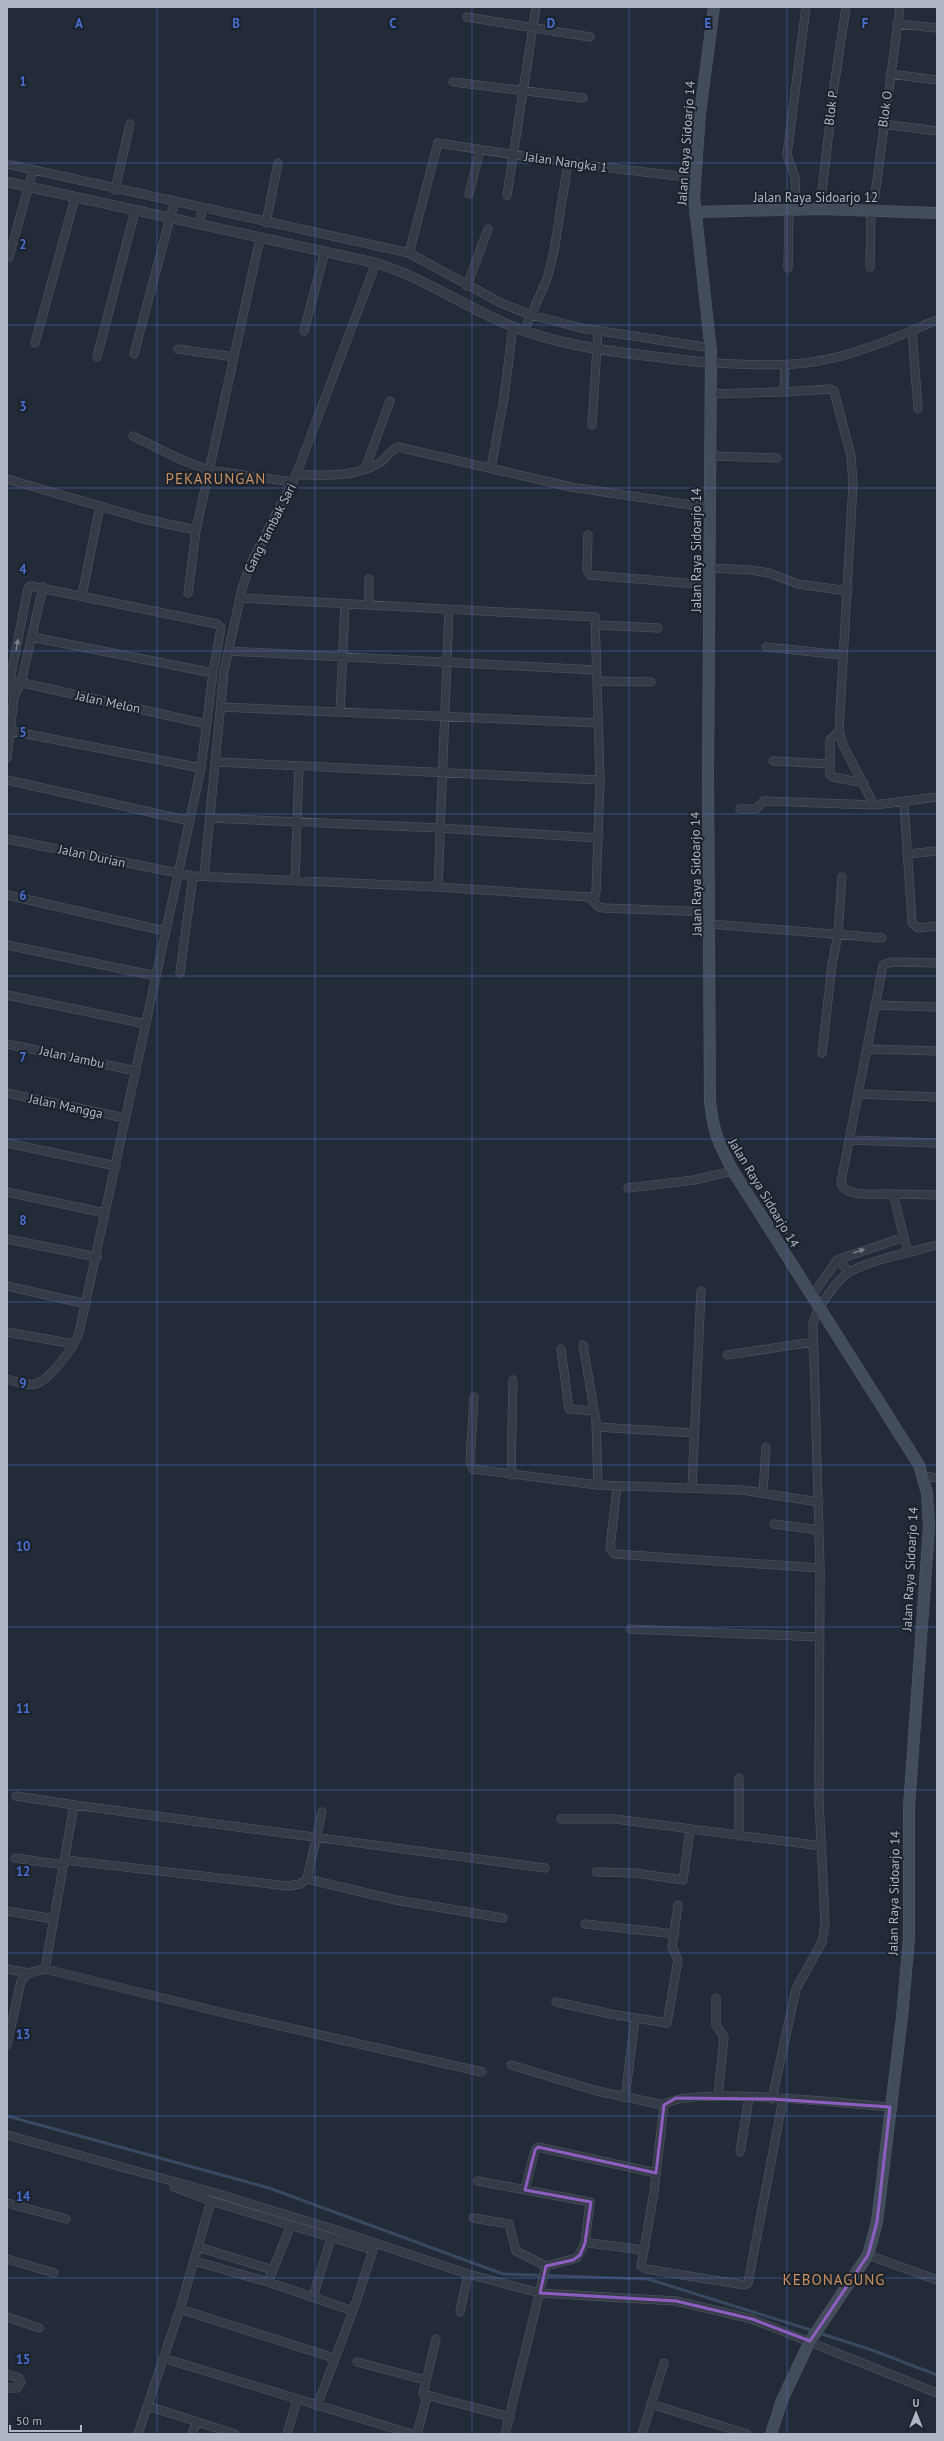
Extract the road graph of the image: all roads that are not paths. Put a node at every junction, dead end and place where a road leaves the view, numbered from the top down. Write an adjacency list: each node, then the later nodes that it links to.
1 (536, 7): 8 (street)
2 (714, 7): 25 (main road, Jalan Raya Sidoarjo 14)
3 (806, 7): 35 (street)
4 (846, 7): 32 (street, Blok P)
5 (900, 7): 7 (street, Blok O)
6 (467, 17): 8 (street)
7 (898, 24): 9 (street); 11 (street, Blok O)
8 (533, 28): 10 (street); 14 (street)
9 (937, 28)
10 (590, 37)
11 (890, 74): 12 (street); 17 (street, Blok O)
12 (937, 80)
13 (453, 82): 14 (street)
14 (523, 91): 15 (street); 20 (street)
15 (582, 98)
16 (130, 124): 28 (street)
17 (883, 124): 18 (street); 36 (street, Blok O)
18 (937, 131)
19 (480, 150): 20 (street, Jalan Nangka 1); 29 (street); 45 (street, Jalan Nangka 1)
20 (514, 155): 22 (street, Jalan Nangka 1); 30 (street)
21 (278, 163): 41 (street)
22 (568, 163): 25 (street, Jalan Nangka 1); 52 (street)
23 (7, 164): 24 (street)
24 (33, 171): 27 (street); 28 (street)
25 (695, 178): 38 (main road, Jalan Raya Sidoarjo 14)
26 (7, 182): 27 (street)
27 (29, 184): 31 (street); 46 (street)
28 (116, 190): 33 (street)
29 (469, 194)
30 (507, 195)
31 (75, 198): 37 (street); 57 (street)
32 (820, 209): 35 (main road, Jalan Raya Sidoarjo 12); 36 (main road, Jalan Raya Sidoarjo 12)
33 (173, 210): 34 (street); 37 (street); 40 (street); 59 (street)
34 (202, 210): 40 (street); 41 (street)
35 (792, 210): 38 (main road, Jalan Raya Sidoarjo 12); 49 (street)
36 (872, 210): 39 (main road, Jalan Raya Sidoarjo 12); 48 (street, Blok O)
37 (135, 211): 61 (street)
38 (695, 212): 60 (main road, Jalan Raya Sidoarjo 14)
39 (937, 213)
40 (199, 223): 43 (street)
41 (266, 223): 45 (street)
42 (488, 229): 50 (street)
43 (260, 238): 44 (street); 62 (street)
44 (325, 251): 47 (street); 55 (street)
45 (409, 253): 50 (street)
46 (9, 257)
47 (376, 263): 53 (street); 76 (street, Gang Tambak Sari)
48 (870, 267)
49 (788, 268)
50 (468, 286): 52 (street)
51 (937, 320): 54 (street)
52 (528, 322): 53 (street); 56 (street); 56 (street)
53 (513, 327): 72 (street)
54 (912, 330): 63 (street); 67 (street)
55 (304, 331)
56 (598, 339): 60 (street); 60 (street); 68 (street)
57 (35, 343)
58 (178, 349): 62 (street)
59 (134, 354)
60 (711, 356): 63 (street); 65 (main road, Jalan Raya Sidoarjo 14)
61 (97, 357)
62 (234, 357): 74 (street)
63 (785, 365): 64 (street)
64 (784, 392): 65 (street); 85 (street)
65 (712, 394): 70 (main road, Jalan Raya Sidoarjo 14)
66 (390, 401): 73 (street)
67 (918, 409)
68 (592, 425)
69 (133, 436): 74 (street)
70 (711, 456): 71 (street); 78 (main road, Jalan Raya Sidoarjo 14)
71 (777, 458)
72 (491, 468): 73 (street); 78 (street)
73 (365, 469): 76 (street)
74 (208, 470): 76 (street); 79 (street)
75 (7, 478): 77 (street)
76 (295, 479): 88 (street, Gang Tambak Sari)
77 (100, 506): 79 (street); 87 (street)
78 (711, 508): 81 (main road, Jalan Raya Sidoarjo 14)
79 (196, 530): 86 (street)
80 (588, 535): 83 (street)
81 (710, 568): 83 (main road, Jalan Raya Sidoarjo 14); 85 (street)
82 (369, 579): 90 (street)
83 (710, 585): 144 (main road, Jalan Raya Sidoarjo 14)
84 (43, 587): 87 (street); 94 (street); 102 (street, one-way to 84)
85 (848, 591): 97 (street)
86 (188, 593)
87 (82, 595): 101 (street)
88 (240, 598): 89 (street); 96 (street, Gang Tambak Sari)
89 (345, 604): 90 (street); 98 (street)
90 (369, 605): 91 (street)
91 (448, 609): 92 (street); 99 (street)
92 (597, 625): 93 (street); 100 (street)
93 (658, 628)
94 (32, 637): 101 (street); 105 (street)
95 (766, 647): 97 (street)
96 (229, 651): 98 (street); 107 (street, Gang Tambak Sari)
97 (843, 655): 113 (street)
98 (343, 657): 99 (street); 108 (street)
99 (448, 664): 100 (street); 109 (street)
100 (597, 670): 103 (street)
101 (213, 673): 111 (street)
102 (10, 680): 105 (street, Jalan Melon); 106 (street)
103 (597, 681): 104 (street); 110 (street)
104 (651, 682)
105 (21, 683): 106 (street); 111 (street, Jalan Melon)
106 (14, 697): 112 (street)
107 (221, 706): 108 (street); 116 (street, Gang Tambak Sari)
108 (340, 712): 109 (street)
109 (444, 716): 110 (street); 120 (street)
110 (599, 723): 122 (street)
111 (206, 724): 119 (street)
112 (11, 730): 114 (street); 119 (street)
113 (838, 731): 117 (street); 123 (street)
114 (7, 758)
115 (773, 760): 117 (street)
116 (216, 762): 118 (street); 128 (street, Gang Tambak Sari)
117 (830, 764): 123 (street)
118 (299, 766): 120 (street); 130 (street)
119 (201, 768): 129 (street)
120 (441, 772): 122 (street); 131 (street)
121 (7, 780): 129 (street)
122 (600, 780): 132 (street)
123 (864, 783): 126 (street)
124 (937, 797): 125 (street)
125 (904, 802): 126 (street); 135 (street)
126 (874, 805): 127 (street)
127 (740, 809)
128 (210, 818): 130 (street); 138 (street, Gang Tambak Sari)
129 (190, 821): 136 (street)
130 (296, 823): 131 (street); 140 (street)
131 (440, 828): 132 (street); 141 (street)
132 (599, 838): 143 (street)
133 (7, 839): 136 (street, Jalan Durian)
134 (937, 851): 135 (street)
135 (907, 854): 146 (street)
136 (177, 874): 137 (street, Jalan Durian); 147 (street)
137 (193, 876): 138 (street, Jalan Durian); 152 (street)
138 (204, 876): 140 (street, Jalan Durian)
139 (842, 877): 148 (street)
140 (294, 881): 141 (street, Jalan Durian)
141 (438, 887): 143 (street, Jalan Durian)
142 (7, 895): 147 (street)
143 (590, 897): 144 (street)
144 (710, 912): 145 (main road, Jalan Raya Sidoarjo 14)
145 (710, 924): 148 (street); 171 (main road, Jalan Raya Sidoarjo 14)
146 (937, 926)
147 (165, 931): 153 (street)
148 (838, 934): 149 (street); 161 (street)
149 (882, 938)
150 (7, 945): 153 (street)
151 (937, 963): 155 (street)
152 (180, 973)
153 (156, 976): 157 (street)
154 (7, 995): 157 (street)
155 (876, 1005): 156 (street); 159 (street)
156 (937, 1007)
157 (146, 1024): 162 (street)
158 (7, 1044): 162 (street, Jalan Jambu)
159 (868, 1049): 160 (street); 164 (street)
160 (937, 1051)
161 (822, 1053)
162 (136, 1071): 166 (street)
163 (7, 1093): 166 (street, Jalan Mangga)
164 (858, 1094): 165 (street); 167 (street)
165 (937, 1097)
166 (125, 1118): 170 (street)
167 (850, 1140): 169 (street); 174 (street)
168 (7, 1143): 170 (street)
169 (937, 1143)
170 (116, 1166): 176 (street)
171 (733, 1171): 172 (street); 188 (main road, Jalan Raya Sidoarjo 14)
172 (628, 1188)
173 (7, 1192): 176 (street)
174 (893, 1194): 175 (street); 177 (street)
175 (937, 1195)
176 (105, 1213): 182 (street)
177 (904, 1237): 179 (street); 181 (street)
178 (7, 1239): 182 (street)
179 (886, 1243): 183 (street); 184 (street, one-way to 179)
180 (937, 1245): 181 (street)
181 (908, 1253): 183 (street)
182 (97, 1257): 189 (street)
183 (889, 1258): 185 (street)
184 (837, 1260): 185 (street); 188 (street)
185 (850, 1272): 190 (street)
186 (7, 1286): 189 (street)
187 (701, 1291): 202 (street)
188 (812, 1296): 190 (main road, Jalan Raya Sidoarjo 14)
189 (86, 1304): 193 (street)
190 (820, 1308): 192 (street); 205 (main road, Jalan Raya Sidoarjo 14)
191 (7, 1332): 193 (street)
192 (814, 1342): 196 (street); 211 (street)
193 (74, 1344): 197 (street)
194 (583, 1345): 200 (street)
195 (561, 1349): 200 (street)
196 (727, 1355)
197 (7, 1380)
198 (513, 1380): 204 (street)
199 (474, 1397): 204 (street)
200 (594, 1411): 201 (street)
201 (597, 1427): 202 (street); 207 (street)
202 (694, 1433): 209 (street)
203 (766, 1447): 210 (street)
204 (511, 1475): 207 (street)
205 (924, 1476): 206 (street); 252 (main road, Jalan Raya Sidoarjo 14)
206 (937, 1478)
207 (598, 1485): 208 (street)
208 (617, 1486): 209 (street); 214 (street)
209 (692, 1487): 210 (street)
210 (763, 1492): 211 (street)
211 (818, 1502): 213 (street)
212 (774, 1524): 213 (street)
213 (819, 1530): 214 (street)
214 (820, 1568): 216 (street)
215 (630, 1629): 216 (street)
216 (820, 1637): 225 (street)
217 (739, 1778): 223 (street)
218 (16, 1796): 219 (street)
219 (74, 1805): 224 (street); 227 (street)
220 (322, 1812): 224 (street)
221 (561, 1818): 222 (street)
222 (690, 1830): 223 (street); 229 (street)
223 (739, 1836): 225 (street)
224 (316, 1838): 228 (street); 230 (street)
225 (822, 1846): 249 (street)
226 (15, 1858): 227 (street)
227 (64, 1862): 230 (street); 234 (street)
228 (545, 1868)
229 (596, 1872)
230 (307, 1879): 233 (street)
231 (678, 1905): 236 (street)
232 (7, 1911): 234 (street)
233 (503, 1918)
234 (54, 1919): 238 (street)
235 (585, 1924): 236 (street)
236 (675, 1934): 242 (street)
237 (7, 1969): 239 (street)
238 (44, 1969): 239 (street); 245 (street)
239 (28, 1973): 243 (street)
240 (716, 1998): 246 (street)
241 (556, 2002): 242 (street)
242 (636, 2019): 247 (street)
243 (7, 2045)
244 (511, 2065): 247 (street)
245 (482, 2072)
246 (718, 2097): 248 (street); 251 (street)
247 (625, 2098): 251 (street)
248 (749, 2098): 249 (street); 254 (street)
249 (772, 2098): 250 (street)
250 (783, 2099): 252 (street); 267 (street)
251 (664, 2105): 255 (street)
252 (890, 2107): 268 (main road, Jalan Raya Sidoarjo 14)
253 (7, 2135): 274 (street)
254 (740, 2152)
255 (656, 2173): 258 (street); 267 (street)
256 (478, 2181): 258 (street)
257 (174, 2187): 259 (street)
258 (525, 2190): 265 (street)
259 (210, 2200): 263 (street); 266 (street)
260 (7, 2203): 262 (street)
261 (473, 2218): 272 (street)
262 (66, 2219)
263 (291, 2225): 264 (street); 271 (street)
264 (331, 2238): 278 (street); 280 (street)
265 (585, 2244): 267 (street); 272 (street)
266 (198, 2247): 270 (street); 271 (street)
267 (644, 2250)
268 (868, 2255): 275 (street); 284 (main road, Jalan Raya Sidoarjo 14)
269 (7, 2259): 273 (street)
270 (194, 2262): 276 (street); 279 (street)
271 (273, 2270): 276 (street)
272 (546, 2270): 277 (street)
273 (54, 2273)
274 (468, 2274): 277 (street); 281 (street)
275 (937, 2280)
276 (268, 2282): 278 (street)
277 (541, 2290): 284 (street); 299 (street)
278 (312, 2297): 280 (street)
279 (180, 2309): 286 (street); 287 (street)
280 (354, 2311): 287 (street)
281 (460, 2312)
282 (7, 2317): 283 (street)
283 (39, 2328)
284 (812, 2338): 293 (street); 310 (main road, Jalan Raya Sidoarjo 14)
285 (436, 2339): 291 (street)
286 (163, 2358): 295 (street); 297 (street)
287 (334, 2358): 298 (street)
288 (357, 2362): 291 (street)
289 (664, 2362): 296 (street)
290 (7, 2374): 292 (street)
291 (425, 2380): 294 (street)
292 (7, 2388)
293 (937, 2393)
294 (427, 2396): 299 (street); 306 (street)
295 (297, 2400): 298 (street); 304 (street)
296 (651, 2404): 308 (street); 309 (street)
297 (148, 2406): 300 (street); 301 (street)
298 (317, 2406): 305 (street)
299 (510, 2417): 307 (street)
300 (196, 2422): 302 (street); 303 (street)
301 (138, 2434)
302 (192, 2434)
303 (235, 2434)
304 (287, 2434)
305 (412, 2434)
306 (417, 2434)
307 (505, 2434)
308 (642, 2434)
309 (747, 2434)
310 (771, 2434)

